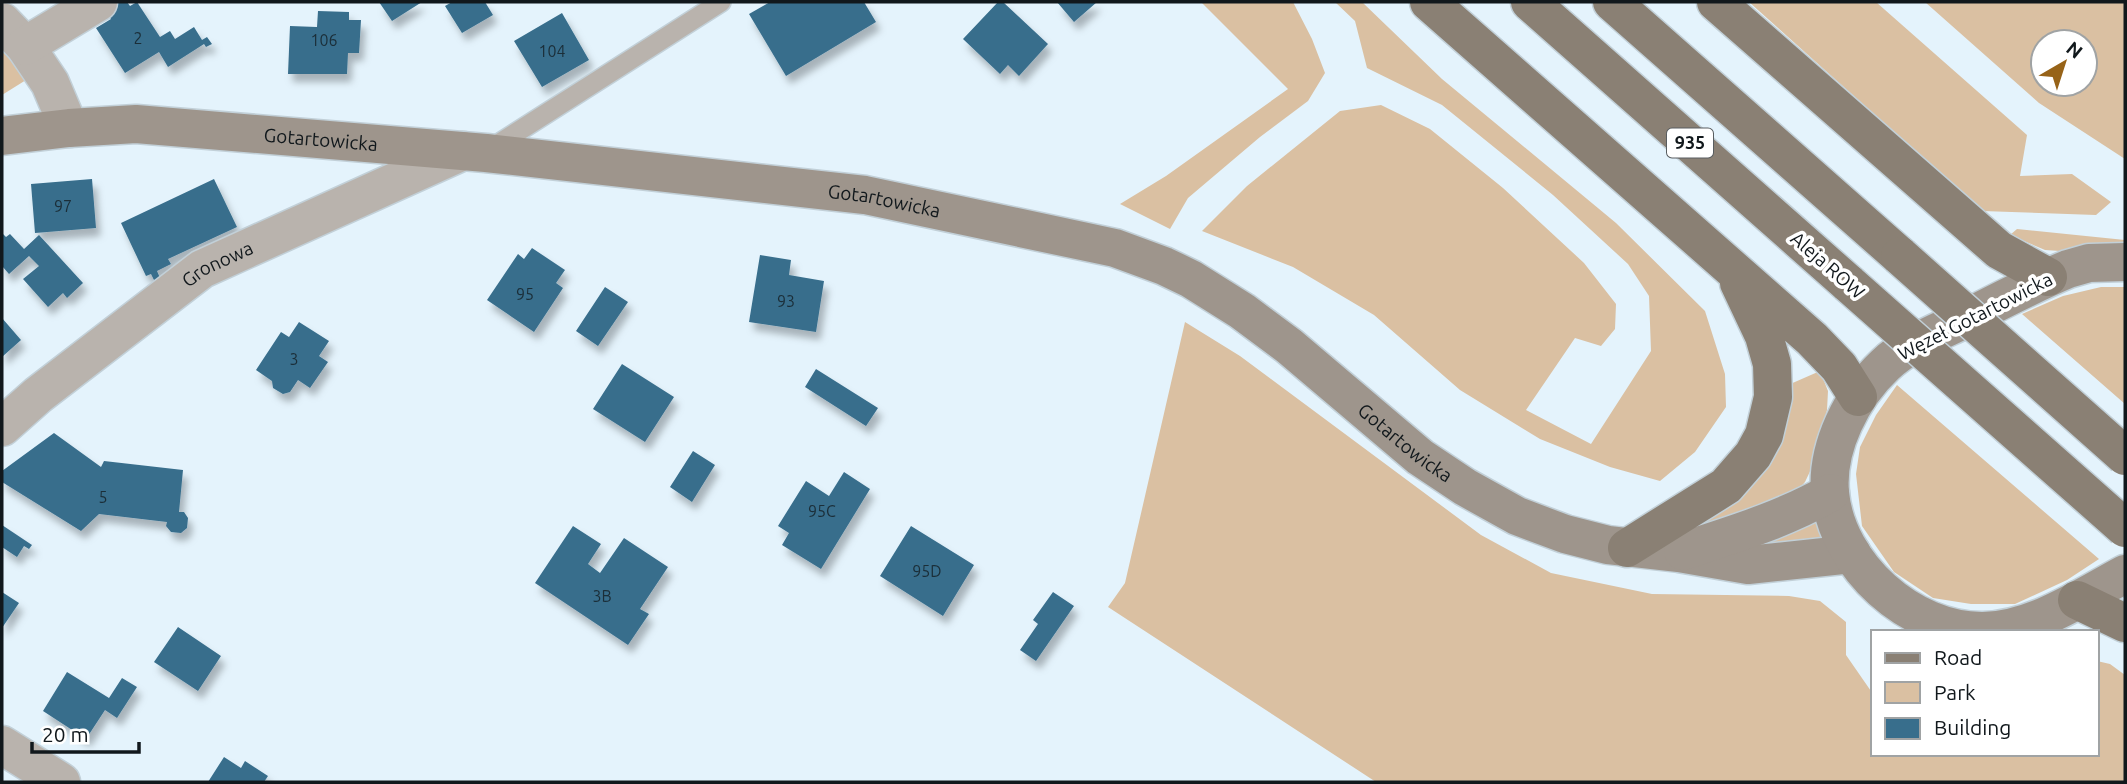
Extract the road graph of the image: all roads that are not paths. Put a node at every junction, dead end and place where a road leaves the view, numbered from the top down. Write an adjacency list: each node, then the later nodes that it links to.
1 (98, 2): 7 (street)
2 (721, 2): 10 (lane)
3 (1429, 2): 12 (main road)
4 (1530, 2): 18 (main road, Aleja ROW / 935, bridge)
5 (1612, 2): 16 (main road, 935, bridge)
6 (1716, 2): 13 (main road)
7 (13, 34): 8 (street)
8 (69, 128): 9 (street, Gotartowicka); 10 (street, Gotartowicka)
9 (2, 136)
10 (475, 152): 15 (street, Gronowa); 19 (street, Gotartowicka)
11 (2125, 262): 13 (street, Węzeł Gotartowicka)
12 (1733, 270): 14 (main road); 19 (main road)
13 (2048, 277): 14 (street, Węzeł Gotartowicka)
14 (1858, 397): 17 (street, Węzeł Gotartowicka)
15 (2, 427)
16 (2125, 456)
17 (1830, 493): 20 (street, Gotartowicka); 21 (street, Węzeł Gotartowicka)
18 (2125, 528)
19 (1627, 548): 20 (street, Gotartowicka)
20 (1679, 553): 21 (street, Gotartowicka)
21 (1852, 554): 25 (street, Węzeł Gotartowicka)
22 (2125, 574): 23 (street, Węzeł Gotartowicka)
23 (2077, 600): 24 (main road); 27 (street, Węzeł Gotartowicka)
24 (2125, 623)
25 (1922, 624): 26 (street, Węzeł Gotartowicka)
26 (1973, 630)
27 (1988, 630)
28 (2, 745): 29 (street)
29 (61, 782)

